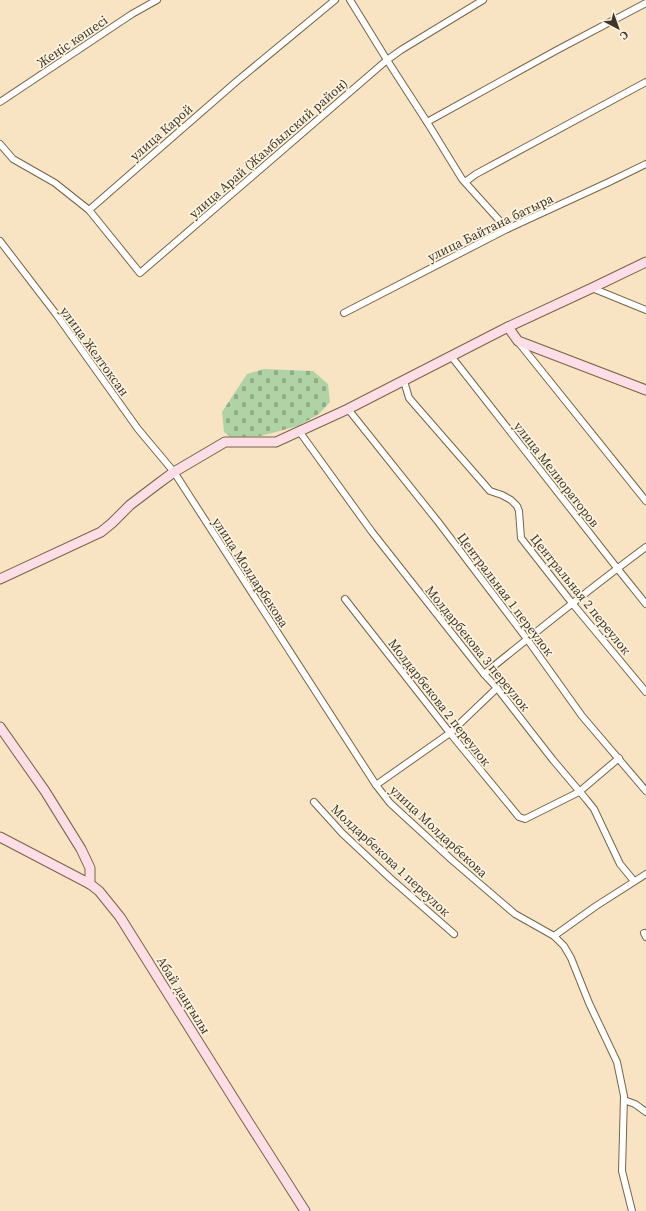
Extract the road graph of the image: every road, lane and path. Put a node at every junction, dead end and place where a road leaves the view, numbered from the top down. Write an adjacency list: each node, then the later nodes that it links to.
1 (157, 0): 8 (street, Жеңіс көшесі)
2 (335, 0): 13 (street, улица Карой)
3 (350, 0): 6 (street)
4 (483, 0): 6 (street, улица Арай (Жамбылский район))
5 (646, 3): 9 (street)
6 (386, 60): 9 (street); 13 (street, улица Арай (Жамбылский район))
7 (646, 82): 12 (street)
8 (0, 102)
9 (427, 122): 12 (street)
10 (0, 144): 13 (street)
11 (646, 164): 14 (street, улица Байтана батыра)
12 (465, 182): 14 (street)
13 (89, 210)
14 (507, 229): 19 (street, улица Байтана батыра)
15 (0, 241): 27 (street, улица Желтоксан)
16 (646, 262): 17 (street)
17 (592, 288): 18 (street); 20 (street)
18 (646, 310)
19 (344, 313)
20 (508, 327): 21 (street); 22 (street)
21 (518, 341): 24 (street); 28 (street)
22 (451, 356): 23 (street); 30 (street, улица Мелиораторов)
23 (404, 381): 25 (street); 33 (street, Центральная 2 переулок)
24 (646, 390)
25 (348, 409): 26 (street); 35 (street, Центральная 1 переулок)
26 (299, 431): 27 (street); 36 (street, Молдарбекова 3 переулок)
27 (174, 472): 31 (street); 42 (street, улица Молдарбекова)
28 (646, 500)
29 (646, 547): 30 (street)
30 (617, 568): 33 (street); 34 (street, улица Мелиораторов)
31 (0, 579)
32 (345, 600): 40 (street, Молдарбекова 2 переулок)
33 (572, 603): 35 (street); 38 (street, Центральная 2 переулок)
34 (646, 604)
35 (527, 639): 36 (street); 41 (street, Центральная 1 переулок)
36 (484, 674): 37 (street, Молдарбекова 3 переулок)
37 (497, 688): 40 (street); 44 (street, Молдарбекова 3 переулок)
38 (646, 692)
39 (0, 727): 49 (street)
40 (450, 733): 42 (street); 44 (street, Молдарбекова 2 переулок)
41 (619, 758): 43 (street, Центральная 1 переулок); 44 (street)
42 (376, 785): 51 (street, улица Молдарбекова)
43 (646, 791)
44 (579, 792): 48 (street, Молдарбекова 3 переулок)
45 (314, 802): 50 (street, Молдарбекова 1 переулок)
46 (0, 837): 49 (street, Абай даңғылы)
47 (646, 874): 48 (street)
48 (634, 881): 51 (street)
49 (90, 884): 54 (street, Абай даңғылы)
50 (454, 934)
51 (554, 936): 52 (street, улица Молдарбекова)
52 (624, 1100): 53 (street); 55 (street, улица Молдарбекова)
53 (646, 1112)
54 (305, 1211)
55 (632, 1211)

